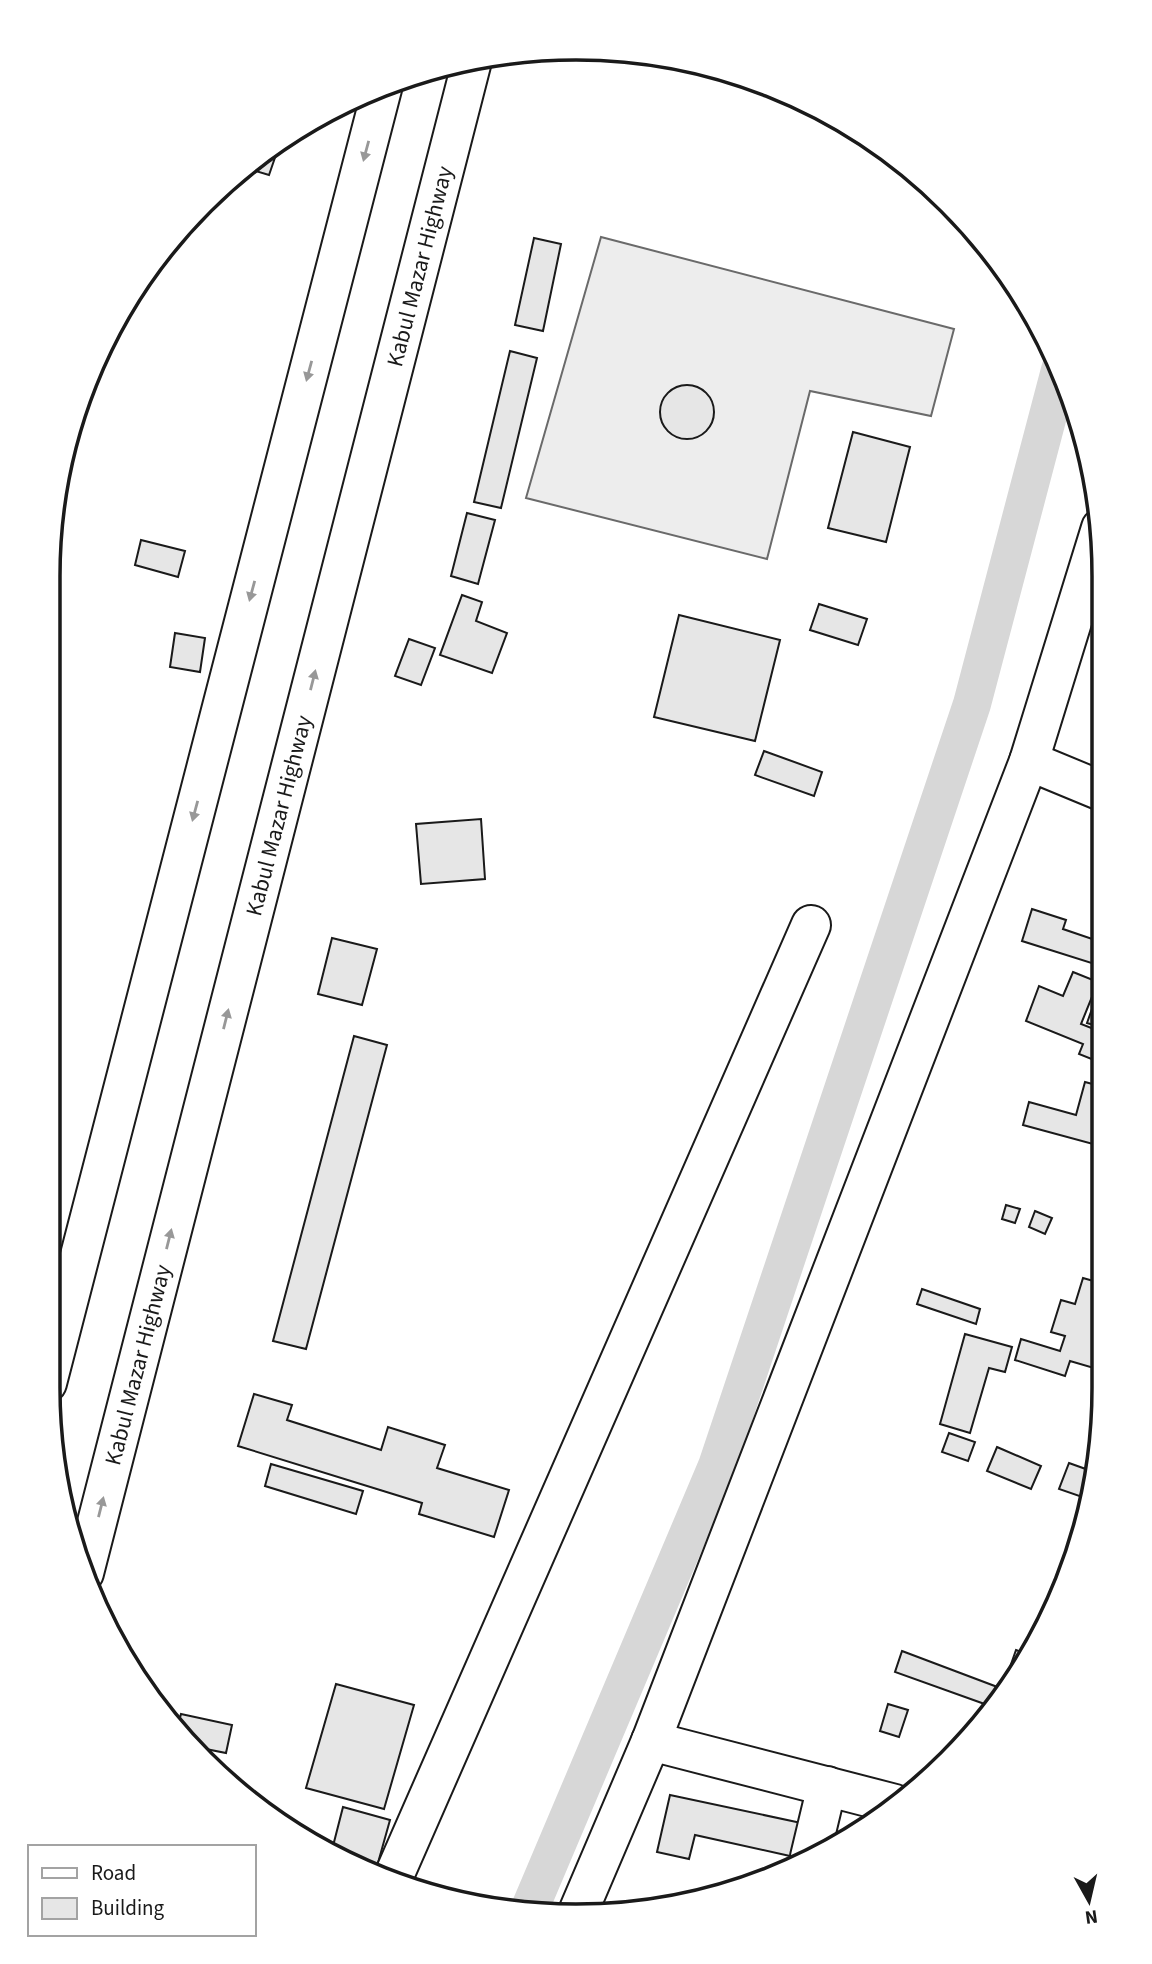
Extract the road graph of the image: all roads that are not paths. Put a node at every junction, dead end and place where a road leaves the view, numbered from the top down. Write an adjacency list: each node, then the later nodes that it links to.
1 (469, 71): 8 (main road, Kabul Mazar Highway, one-way to 1)
2 (380, 98): 7 (main road, one-way to 7)
3 (1091, 559): 4 (main road)
4 (1029, 761): 5 (main road); 9 (main road)
5 (1092, 787)
6 (811, 925): 13 (main road)
7 (60, 1333)
8 (88, 1555)
9 (651, 1741): 10 (main road); 14 (main road)
10 (827, 1786): 11 (main road); 12 (main road)
11 (885, 1801)
12 (813, 1846)
13 (396, 1872)
14 (581, 1904)

